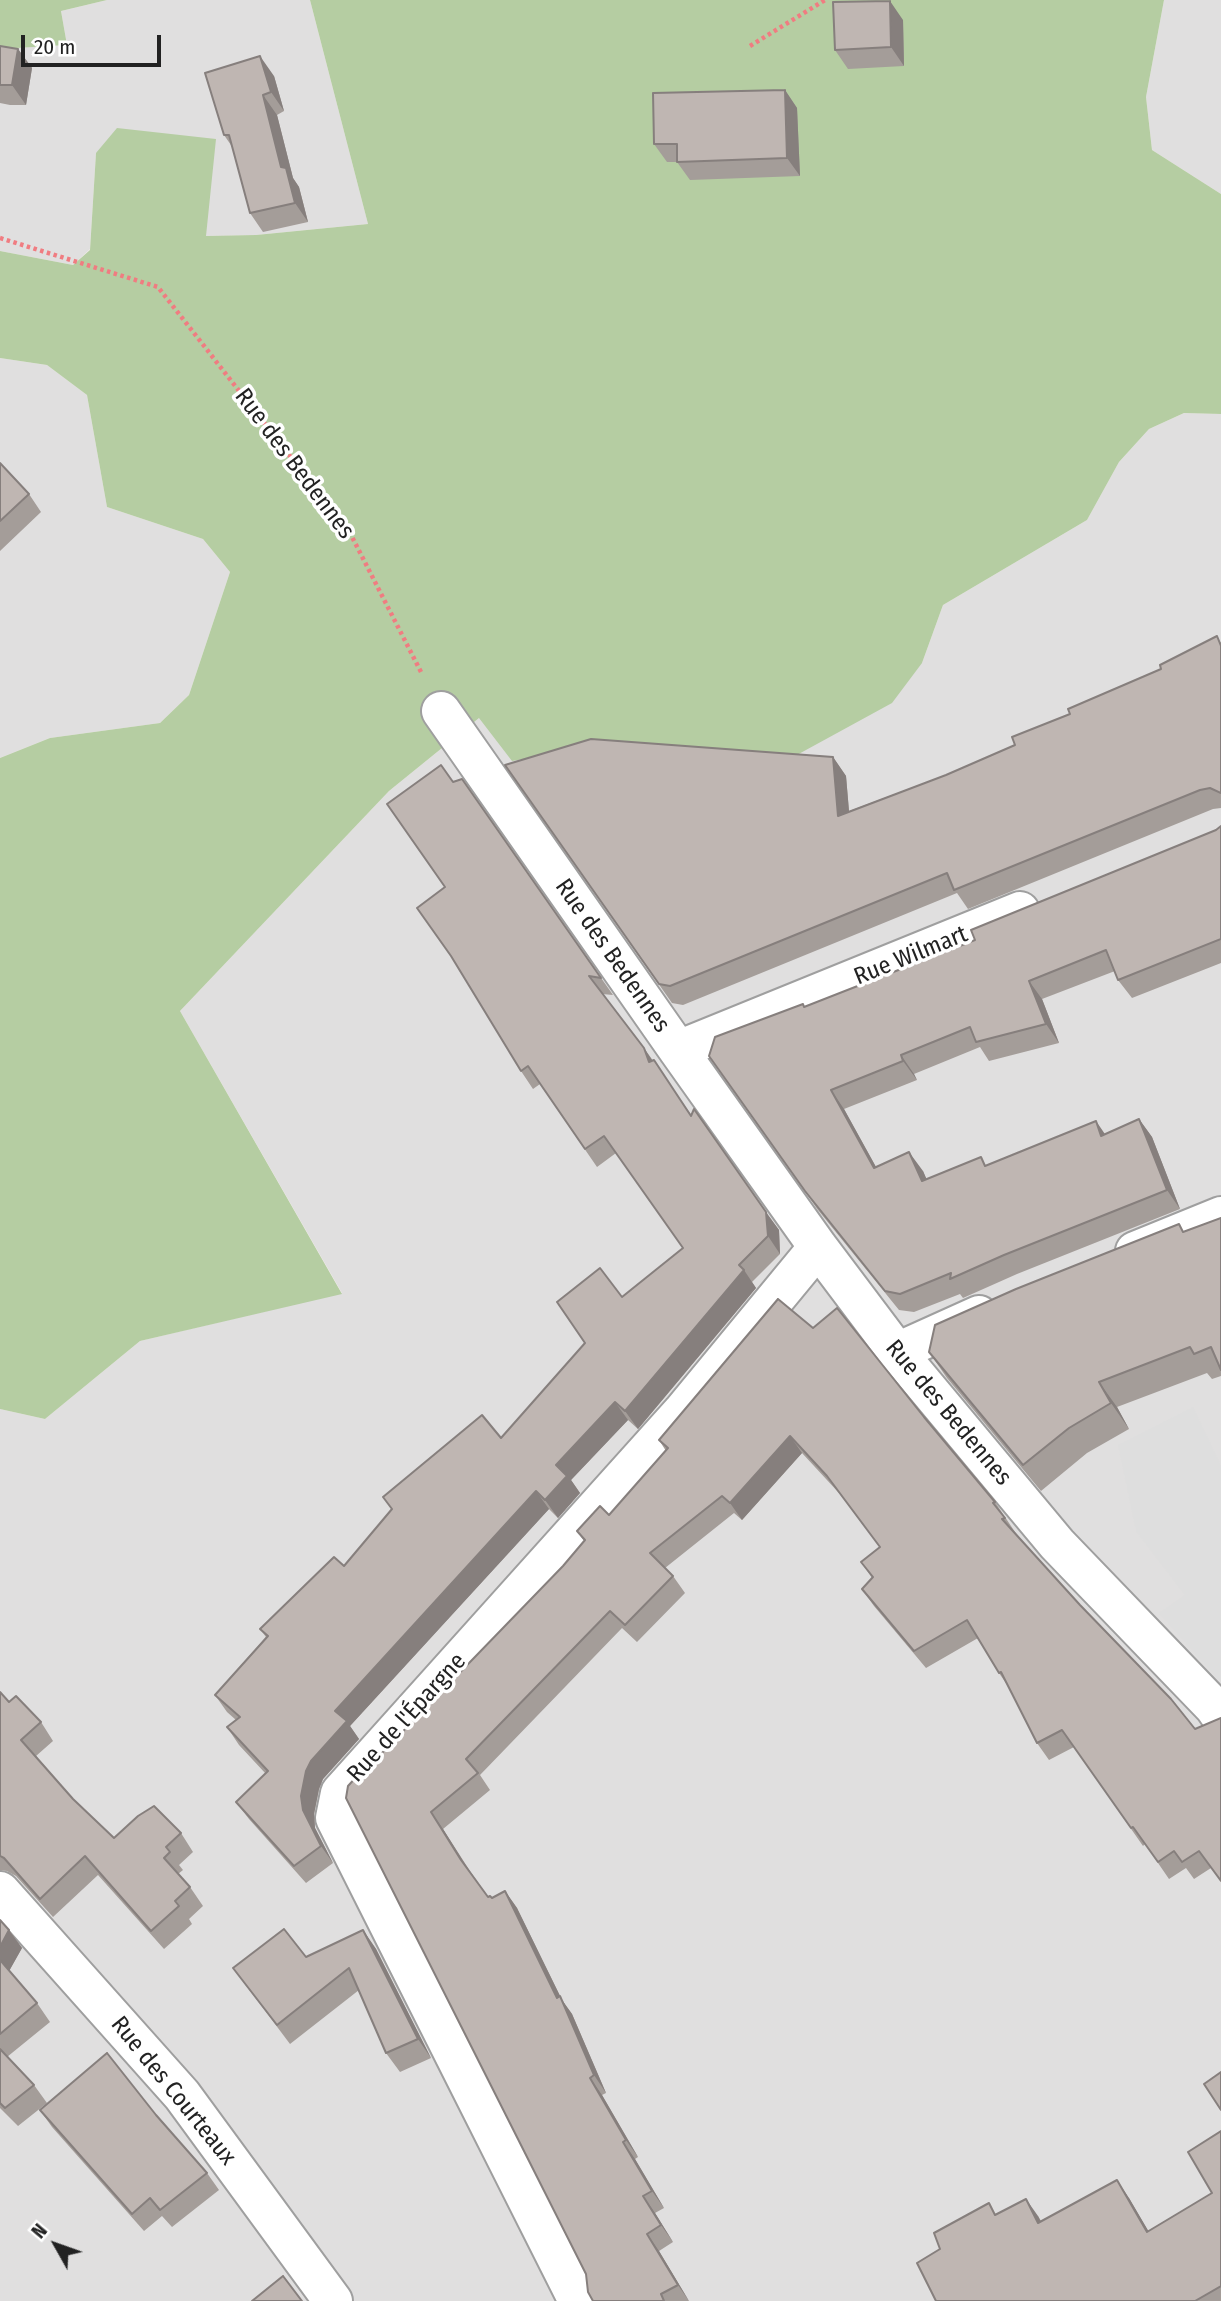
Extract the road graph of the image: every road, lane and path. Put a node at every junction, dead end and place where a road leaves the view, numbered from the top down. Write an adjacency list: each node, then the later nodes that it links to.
1 (825, 0): 2 (path)
2 (750, 46)
3 (0, 238): 4 (path, Rue des Bedennes)
4 (441, 711): 6 (street, Rue des Bedennes)
5 (1053, 898): 6 (street, Rue Wilmart)
6 (678, 1050): 8 (street, Rue des Bedennes)
7 (1221, 1216): 9 (street)
8 (818, 1247): 11 (street, Rue des Bedennes); 15 (street, Rue de l'Épargne)
9 (1098, 1265)
10 (1013, 1300): 11 (street)
11 (897, 1352): 12 (street, Rue des Bedennes)
12 (1221, 1717)
13 (0, 1891): 14 (street, Rue des Courteaux)
14 (333, 2301)
15 (578, 2301)

